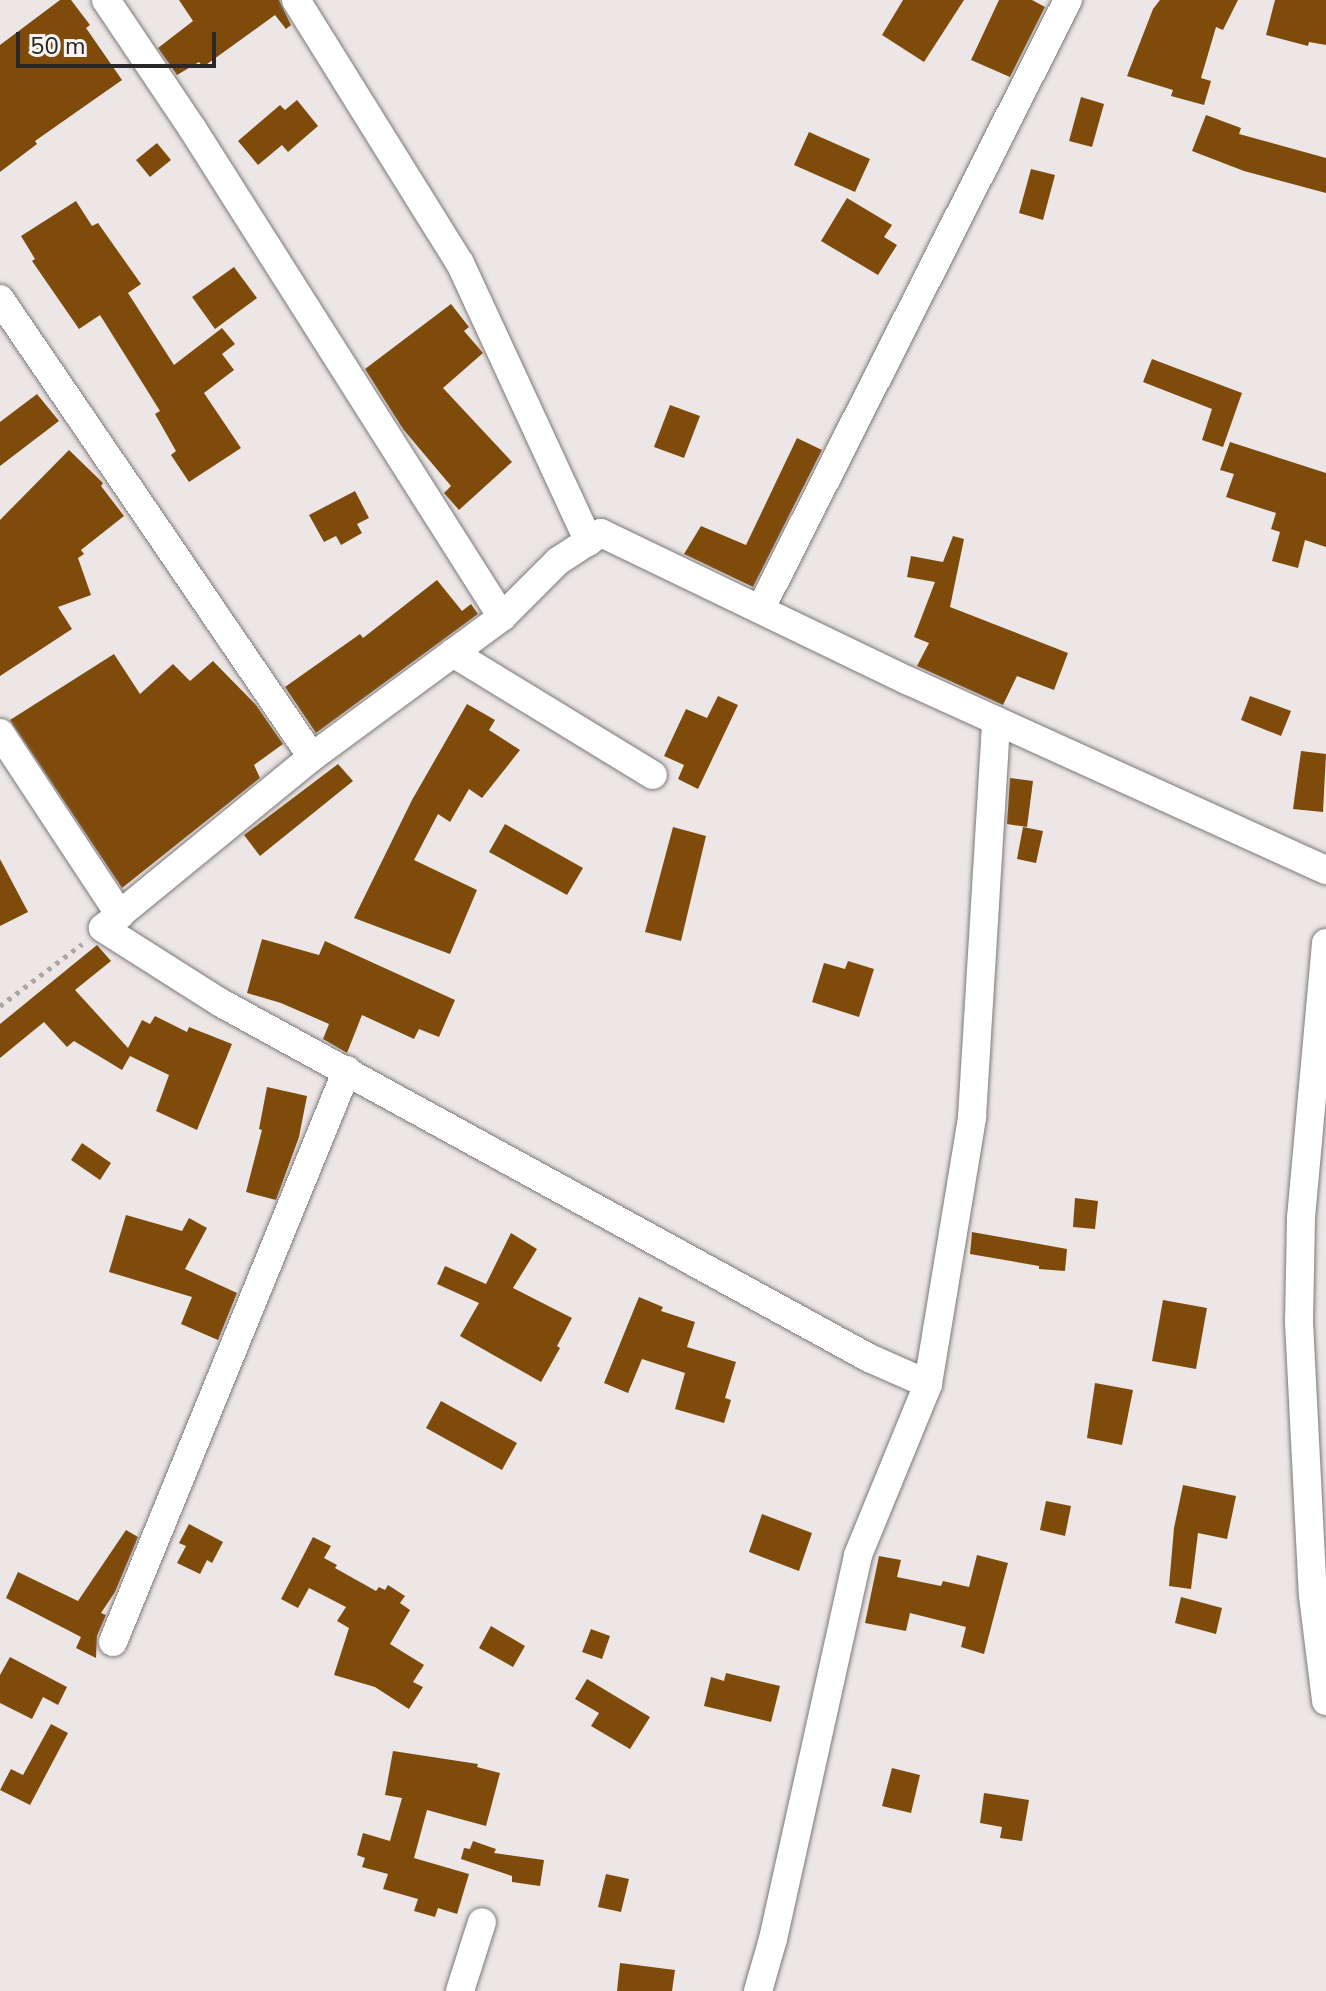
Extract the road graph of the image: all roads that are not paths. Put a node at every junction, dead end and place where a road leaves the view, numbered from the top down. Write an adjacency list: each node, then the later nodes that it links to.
1 (106, 0): 7 (street)
2 (296, 0): 5 (street)
3 (1068, 0): 6 (street)
4 (0, 299): 11 (street)
5 (589, 542): 6 (street); 7 (street)
6 (761, 608): 9 (street)
7 (502, 617): 8 (street)
8 (453, 653): 11 (street); 12 (street)
9 (996, 721): 13 (street); 17 (street)
10 (0, 733): 14 (street)
11 (312, 757): 14 (street)
12 (653, 775)
13 (1326, 870)
14 (112, 922): 16 (street)
15 (1326, 943): 19 (street)
16 (347, 1070): 17 (street); 18 (street)
17 (928, 1384): 22 (street)
18 (113, 1642)
19 (1326, 1701)
20 (482, 1922): 21 (street)
21 (460, 1991)
22 (758, 1991)

